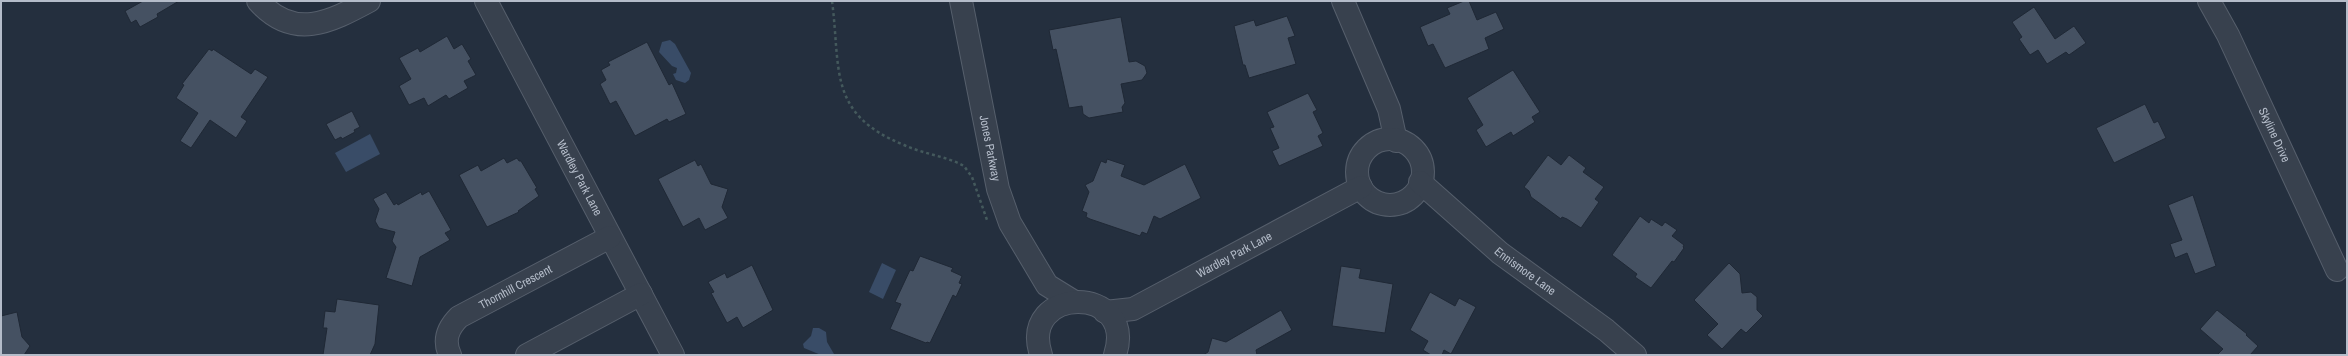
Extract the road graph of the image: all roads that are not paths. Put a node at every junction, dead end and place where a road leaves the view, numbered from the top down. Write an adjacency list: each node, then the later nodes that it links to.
1 (258, 1): 2 (street)
2 (369, 1)
3 (486, 1): 10 (street, Wardley Park Lane)
4 (961, 1): 12 (street, Jones Parkway)
5 (1343, 1): 7 (street)
6 (2209, 1): 11 (street, Skyline Drive)
7 (1396, 140): 8 (street); 9 (street)
8 (1420, 182): 9 (street); 23 (street, Ennismore Lane)
9 (1361, 187): 15 (street, Wardley Park Lane)
10 (610, 237): 13 (street, Wardley Park Lane); 20 (street, Thornhill Crescent)
11 (2338, 270)
12 (1047, 285): 14 (street, Jones Parkway); 17 (street, Jones Parkway)
13 (641, 294): 21 (street); 22 (street, Wardley Park Lane)
14 (1073, 301): 16 (street); 17 (street)
15 (1133, 309): 16 (street, Wardley Park Lane); 18 (street)
16 (1105, 312): 18 (street)
17 (1049, 314): 19 (street)
18 (1116, 345)
19 (1037, 351)
20 (450, 355)
21 (527, 355)
22 (673, 355)
23 (1635, 355)

